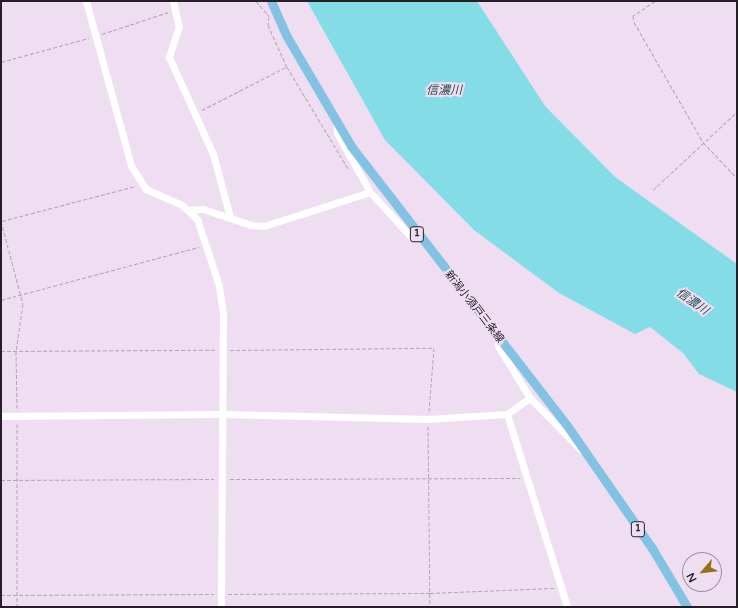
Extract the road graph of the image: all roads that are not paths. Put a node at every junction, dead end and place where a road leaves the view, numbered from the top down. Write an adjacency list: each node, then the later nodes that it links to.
1 (86, 1): 6 (street)
2 (173, 1): 7 (street)
3 (271, 1): 4 (main road, 新潟小須戸三条線 / 1)
4 (337, 123): 5 (street); 8 (main road, 新潟小須戸三条線 / 1)
5 (370, 192): 7 (street); 8 (street)
6 (189, 210): 7 (street); 11 (street)
7 (230, 217)
8 (420, 238): 9 (main road, 新潟小須戸三条線 / 1)
9 (497, 336): 10 (street); 14 (main road, 新潟小須戸三条線 / 1)
10 (530, 398): 12 (street); 14 (street)
11 (221, 414): 12 (street); 13 (street); 15 (street)
12 (507, 414): 16 (street)
13 (1, 416)
14 (586, 453): 17 (main road, 新潟小須戸三条線 / 1)
15 (221, 607)
16 (567, 607)
17 (687, 607)

